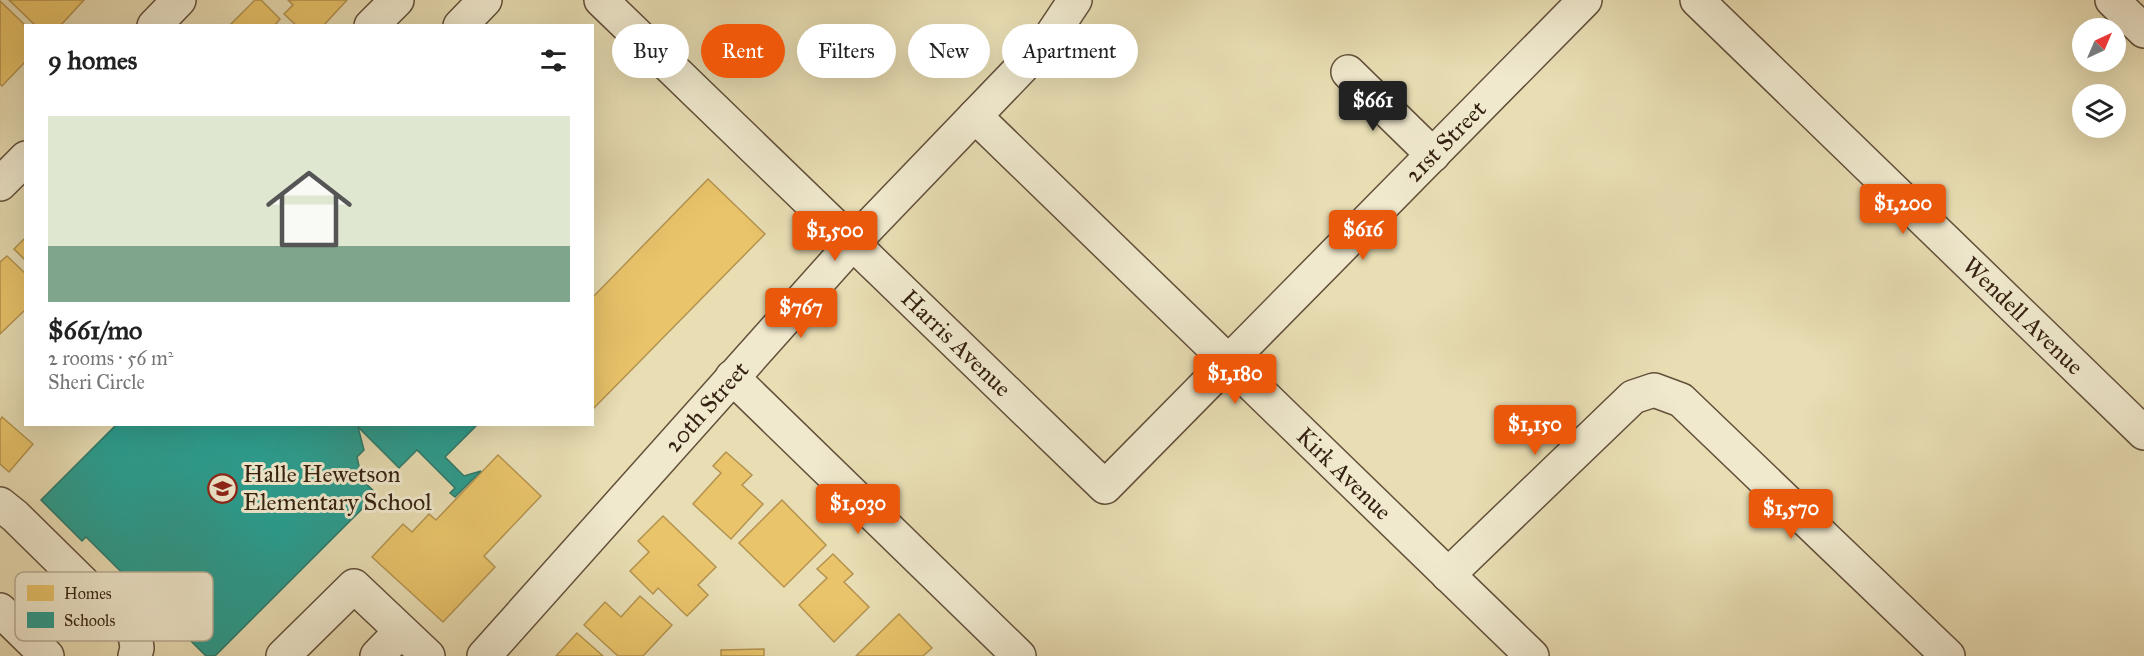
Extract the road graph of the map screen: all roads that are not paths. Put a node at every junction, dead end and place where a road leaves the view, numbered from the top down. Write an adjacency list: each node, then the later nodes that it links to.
1 (179, 0): 8 (street)
2 (397, 0): 9 (street)
3 (1075, 0): 12 (street, 20th Street)
4 (1585, 0): 13 (street, 21st Street)
5 (1697, 0): 19 (street, Wendell Avenue)
6 (2112, 0): 10 (street)
7 (618, 6): 16 (street, Harris Avenue)
8 (156, 24)
9 (373, 24)
10 (2144, 31)
11 (1348, 72): 13 (street)
12 (975, 116): 16 (street, 20th Street); 17 (street, Kirk Avenue)
13 (1433, 154): 17 (street, 21st Street)
14 (24, 160): 15 (street)
15 (0, 184)
16 (853, 243): 18 (street, 20th Street); 20 (street, Harris Avenue)
17 (1228, 362): 20 (street, 21st Street); 23 (street, Kirk Avenue)
18 (732, 377): 34 (street, 20th Street); 35 (street)
19 (2144, 433)
20 (1105, 487)
21 (0, 504): 22 (street)
22 (72, 572)
23 (1448, 575): 36 (street, Kirk Avenue); 37 (street)
24 (0, 610): 25 (street)
25 (15, 625)
26 (401, 631): 31 (street); 32 (street); 33 (street)
27 (31, 641): 29 (street)
28 (136, 641): 30 (street)
29 (46, 656)
30 (135, 656)
31 (283, 656)
32 (377, 656)
33 (428, 656)
34 (484, 656)
35 (1019, 656)
36 (1532, 656)
37 (1948, 656)

